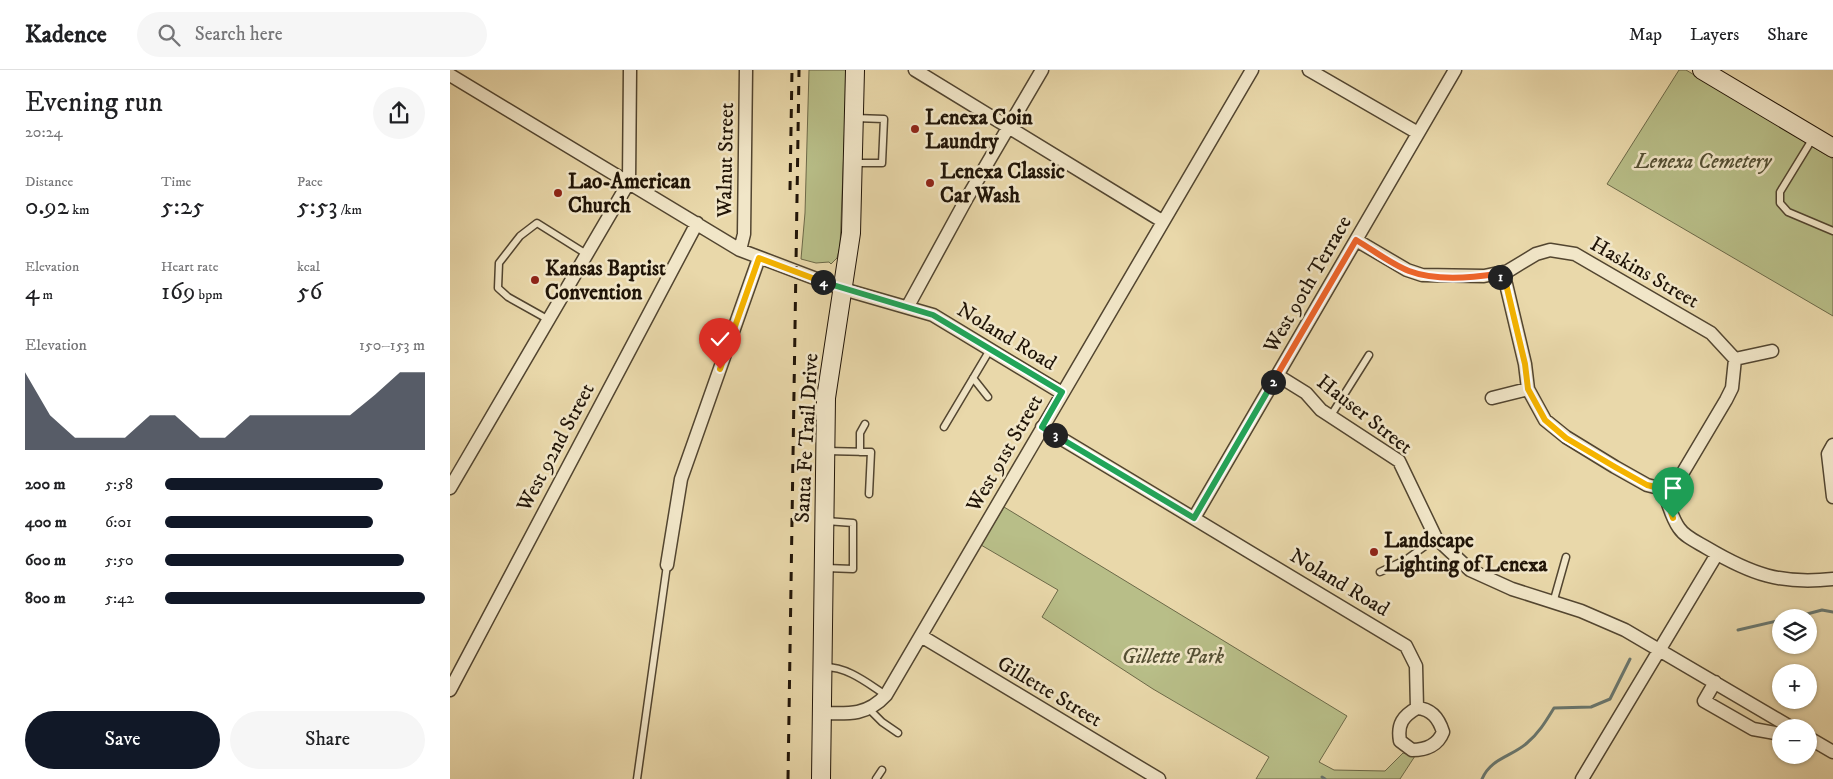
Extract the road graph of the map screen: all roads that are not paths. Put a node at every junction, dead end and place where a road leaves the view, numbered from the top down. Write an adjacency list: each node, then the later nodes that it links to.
1 (626, 70): 18 (street)
2 (746, 70): 23 (street, Walnut Street)
3 (855, 70): 12 (main road, Santa Fe Trail Drive)
4 (915, 70): 13 (street)
5 (1042, 70): 13 (street)
6 (1252, 70): 19 (street, West 91st Street)
7 (1310, 70): 14 (street)
8 (1455, 70): 14 (street, West 90th Terrace)
9 (1702, 70): 11 (main road)
10 (450, 75): 18 (street, Noland Road)
11 (1723, 75): 15 (main road)
12 (854, 118): 17 (main road, Santa Fe Trail Drive); 17 (lane)
13 (1008, 126): 19 (street); 28 (street)
14 (1418, 133): 22 (street, West 90th Terrace)
15 (1814, 137): 16 (main road); 21 (lane)
16 (1833, 148)
17 (853, 163): 27 (main road, Santa Fe Trail Drive)
18 (629, 182): 20 (street, Noland Road); 24 (street)
19 (1162, 221): 37 (street, West 91st Street)
20 (696, 223): 23 (street, Noland Road); 65 (street, West 92nd Street)
21 (1833, 231)
22 (1356, 240): 26 (street); 34 (street, West 90th Terrace)
23 (740, 250): 25 (street, Noland Road)
24 (588, 255): 29 (street); 29 (lane)
25 (759, 258): 27 (street, Noland Road); 56 (street)
26 (1497, 274): 33 (street, Haskins Street); 36 (street)
27 (843, 289): 28 (street, Noland Road); 45 (main road, Santa Fe Trail Drive)
28 (908, 306): 30 (street, Noland Road)
29 (549, 320): 47 (street)
30 (991, 348): 35 (lane); 37 (street, Noland Road)
31 (1772, 352): 33 (street)
32 (1369, 355): 40 (lane)
33 (1735, 359): 48 (street)
34 (1277, 375): 40 (street, Hauser Street); 51 (street, West 90th Terrace)
35 (973, 378): 38 (lane); 42 (lane)
36 (1528, 389): 39 (street); 48 (street)
37 (1062, 392): 43 (street, West 91st Street)
38 (988, 397)
39 (1492, 398)
40 (1330, 417): 53 (street, Hauser Street)
41 (865, 424): 46 (lane)
42 (944, 426)
43 (1042, 427): 51 (street, Noland Road); 61 (street, West 91st Street)
44 (1833, 445): 50 (street)
45 (825, 451): 46 (lane); 52 (main road, Santa Fe Trail Drive)
46 (860, 452): 49 (lane)
47 (450, 488)
48 (1663, 489): 54 (street)
49 (869, 494)
50 (1833, 497)
51 (1194, 518): 67 (street, Noland Road)
52 (825, 521): 57 (main road, Santa Fe Trail Drive); 57 (lane)
53 (1436, 538): 58 (lane); 60 (street, Hauser Street)
54 (1717, 554): 59 (street); 62 (street)
55 (1566, 557): 60 (lane)
56 (667, 565): 76 (lane)
57 (824, 568): 63 (main road, Santa Fe Trail Drive)
58 (1380, 572)
59 (1833, 579)
60 (1553, 603): 62 (street, Hauser Street)
61 (921, 636): 66 (street, West 91st Street); 79 (street, Gillette Street)
62 (1660, 649): 64 (street); 80 (street)
63 (822, 667): 66 (lane); 69 (main road, Santa Fe Trail Drive)
64 (1716, 682): 70 (street); 71 (street)
65 (450, 690)
66 (886, 695): 68 (street, West 91st Street)
67 (1417, 708)
68 (869, 709): 69 (street, West 91st Street); 72 (lane)
69 (824, 713): 77 (main road, Santa Fe Trail Drive)
70 (1777, 719)
71 (1772, 732)
72 (898, 733)
73 (1817, 743): 74 (street)
74 (1833, 752)
75 (882, 770): 78 (lane)
76 (637, 779)
77 (821, 779)
78 (876, 779)
79 (1160, 779)
80 (1582, 779)

